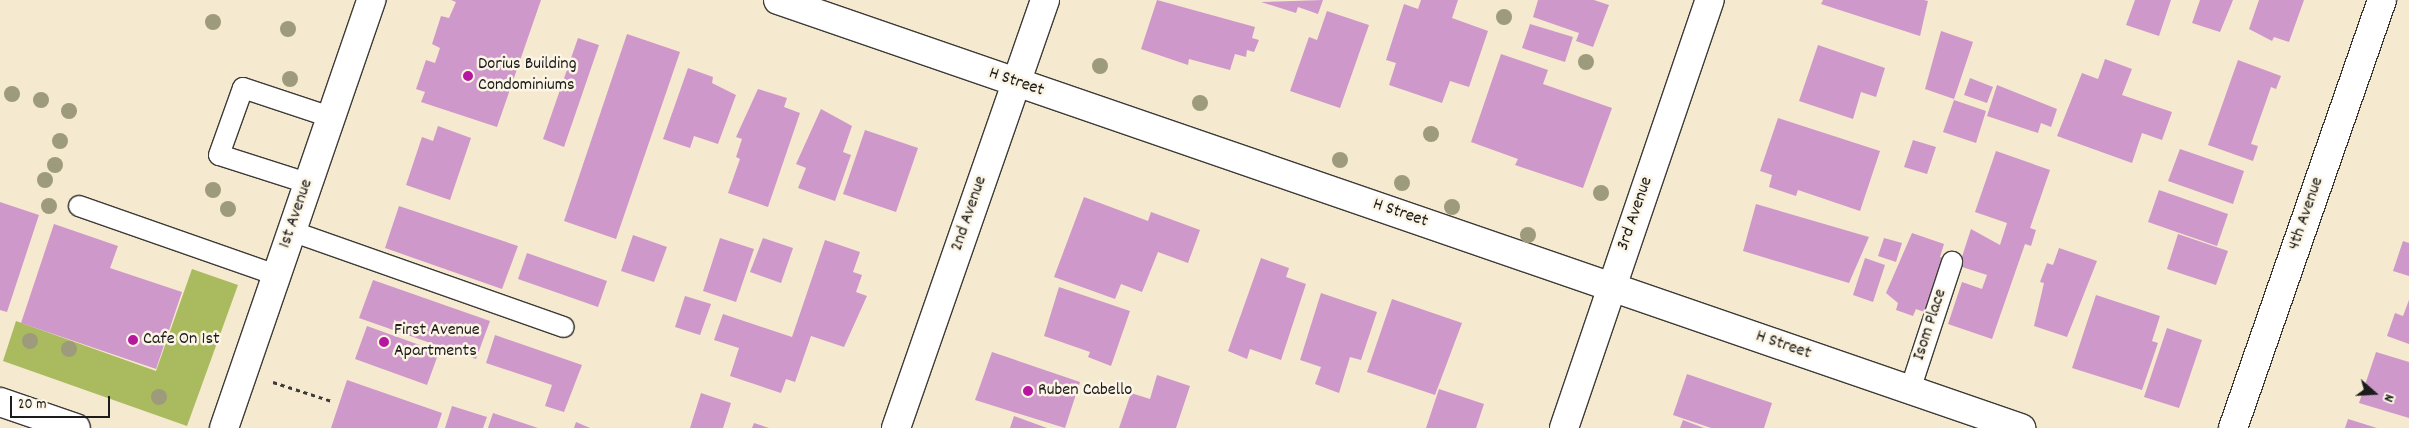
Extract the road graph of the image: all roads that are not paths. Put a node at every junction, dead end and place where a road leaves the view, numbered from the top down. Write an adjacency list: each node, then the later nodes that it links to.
1 (371, 0): 7 (street, 1st Avenue)
2 (778, 0): 6 (street, H Street)
3 (1045, 0): 6 (street, 2nd Avenue)
4 (1710, 0): 13 (street, 3rd Avenue)
5 (2382, 0): 22 (street, 4th Avenue)
6 (1016, 83): 13 (street, H Street); 19 (street, 2nd Avenue)
7 (330, 117): 8 (street, 1st Avenue); 8 (lane)
8 (307, 182): 10 (street, 1st Avenue)
9 (79, 206): 12 (lane)
10 (291, 231): 12 (street, 1st Avenue); 14 (lane)
11 (1952, 262): 15 (lane, Isom Place)
12 (276, 275): 18 (street, 1st Avenue)
13 (1612, 287): 15 (street, H Street); 20 (street, 3rd Avenue)
14 (564, 327)
15 (1910, 390): 21 (street, H Street)
16 (0, 402): 17 (street)
17 (76, 428)
18 (224, 428)
19 (896, 428)
20 (1564, 428)
21 (2022, 428)
22 (2233, 428)

